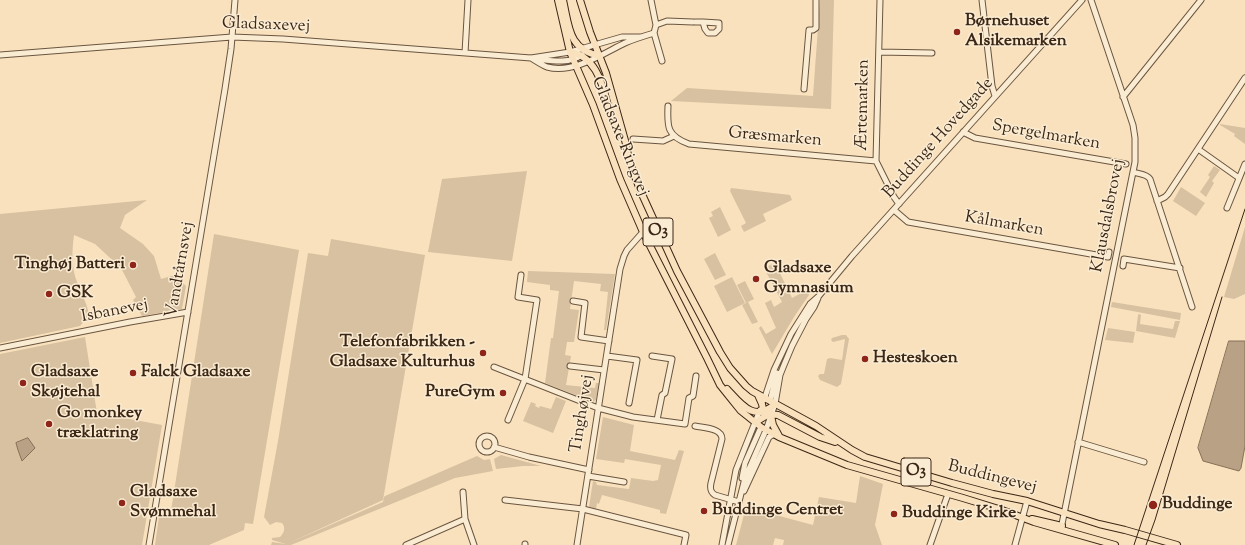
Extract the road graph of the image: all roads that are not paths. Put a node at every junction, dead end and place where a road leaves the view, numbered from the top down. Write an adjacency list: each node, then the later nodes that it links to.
1 (235, 0): 17 (street, Vandtårnsvej)
2 (468, 0): 23 (street)
3 (558, 0): 21 (main road, Gladsaxe Ringvej / O3)
4 (563, 0): 20 (main road)
5 (580, 0): 15 (main road, Gladsaxe Ringvej / O3)
6 (651, 0): 14 (street)
7 (816, 0): 32 (street)
8 (880, 0): 22 (street, Ærtemarken)
9 (982, 0): 33 (street)
10 (1082, 0): 33 (street, Buddinge Hovedgade)
11 (1091, 0): 34 (street, Klausdalsbrovej)
12 (1201, 0): 34 (street)
13 (703, 22): 14 (street)
14 (656, 25): 16 (street)
15 (590, 32): 19 (main road, Gladsaxe Ringvej / O3); 20 (street)
16 (654, 33): 18 (street, Gladsaxevej); 29 (street)
17 (232, 37): 23 (street, Gladsaxevej); 25 (street, Gladsaxevej); 58 (street, Vandtårnsvej)
18 (640, 38): 19 (street); 26 (street, Gladsaxevej)
19 (595, 45): 20 (street); 26 (main road, Gladsaxe Ringvej / O3)
20 (584, 51): 21 (main road); 26 (main road); 28 (main road); 30 (street)
21 (570, 52): 27 (street, Gladsaxevej); 30 (main road, Gladsaxe Ringvej / O3)
22 (879, 52): 24 (street); 41 (street, Ærtemarken)
23 (465, 53): 27 (street, Gladsaxevej)
24 (932, 53)
25 (0, 54)
26 (600, 56): 28 (street, Gladsaxevej); 39 (main road, Gladsaxe Ringvej / O3)
27 (531, 58): 30 (street, Gladsaxevej)
28 (588, 61): 30 (street, Gladsaxevej); 39 (main road)
29 (662, 61)
30 (574, 63): 50 (main road, Gladsaxe Ringvej / O3)
31 (1245, 78): 40 (street)
32 (804, 89)
33 (995, 96): 36 (street, Buddinge Hovedgade)
34 (1123, 97): 44 (street, Klausdalsbrovej)
35 (668, 106): 37 (street)
36 (963, 132): 42 (street, Spergelmarken); 47 (street, Buddinge Hovedgade)
37 (674, 136): 38 (street); 41 (street, Græsmarken)
38 (633, 139)
39 (626, 144): 71 (main road, Gladsaxe Ringvej / O3)
40 (1198, 150): 45 (street); 46 (street)
41 (876, 161): 47 (street, Ærtemarken)
42 (1126, 164)
43 (1245, 164): 45 (street)
44 (1133, 172): 46 (street); 78 (street, Klausdalsbrovej)
45 (1239, 178): 48 (street)
46 (1157, 201): 53 (street)
47 (899, 204): 49 (street, Buddinge Hovedgade)
48 (1227, 208)
49 (894, 210): 51 (street, Kålmarken); 55 (street, Buddinge Hovedgade)
50 (643, 232): 59 (street, Tinghøjvej); 66 (main road, Gladsaxe Ringvej / O3)
51 (1109, 252)
52 (1123, 266): 53 (street)
53 (1180, 268): 57 (street)
54 (521, 275): 68 (street)
55 (818, 297): 71 (street, Buddinge Hovedgade); 71 (street, Buddinge Hovedgade)
56 (573, 302): 59 (street)
57 (1192, 307)
58 (188, 312): 60 (street, Isbanevej); 96 (street, Vandtårnsvej)
59 (609, 340): 61 (street, Tinghøjvej)
60 (0, 348)
61 (607, 356): 65 (street, Tinghøjvej); 69 (street, Tinghøjvej)
62 (652, 356): 73 (street)
63 (570, 366): 65 (street)
64 (494, 367): 68 (street)
65 (604, 370): 70 (street, Tinghøjvej)
66 (713, 372): 71 (main road); 74 (main road, Gladsaxe Ringvej / O3)
67 (696, 376): 73 (street)
68 (526, 379): 70 (street); 72 (street)
69 (629, 403)
70 (598, 408): 73 (street); 82 (street, Tinghøjvej)
71 (767, 408): 74 (main road); 76 (main road); 77 (main road); 79 (main road); 79 (main road, Buddingevej / O3)
72 (508, 420)
73 (657, 420)
74 (756, 423): 76 (main road, Gladsaxe Ringvej / O3); 87 (street)
75 (695, 426): 87 (street)
76 (764, 428): 77 (main road, Gladsaxe Ringvej / O3); 90 (street)
77 (776, 435): 86 (main road, Buddingevej / O3); 90 (street)
78 (1078, 442): 81 (street); 92 (street, Klausdalsbrovej)
79 (842, 444): 89 (main road, Buddingevej / O3)
80 (494, 447): 82 (street)
81 (1144, 462)
82 (589, 470): 83 (street, Tinghøjvej)
83 (588, 476): 84 (street, Tinghøjvej); 91 (street, Tinghøjvej)
84 (624, 482)
85 (462, 492): 94 (street)
86 (948, 494): 93 (main road, Buddingevej / O3); 103 (street)
87 (730, 499): 90 (street); 101 (street)
88 (505, 500): 91 (street)
89 (1027, 501): 92 (main road, Buddingevej / O3); 93 (street)
90 (739, 502): 102 (street)
91 (583, 509): 99 (street, Tinghøjvej); 100 (street)
92 (1064, 513): 95 (street, Klausdalsbrovej); 106 (main road, Buddingevej / O3)
93 (1023, 518): 95 (main road, Buddingevej / O3); 104 (street)
94 (465, 519): 97 (street); 98 (street)
95 (1061, 528): 105 (main road, Buddingevej / O3)
96 (150, 545)
97 (406, 545)
98 (474, 545)
99 (577, 545)
100 (684, 545)
101 (722, 545)
102 (728, 545)
103 (930, 545)
104 (1015, 545)
105 (1115, 545)
106 (1178, 545)

